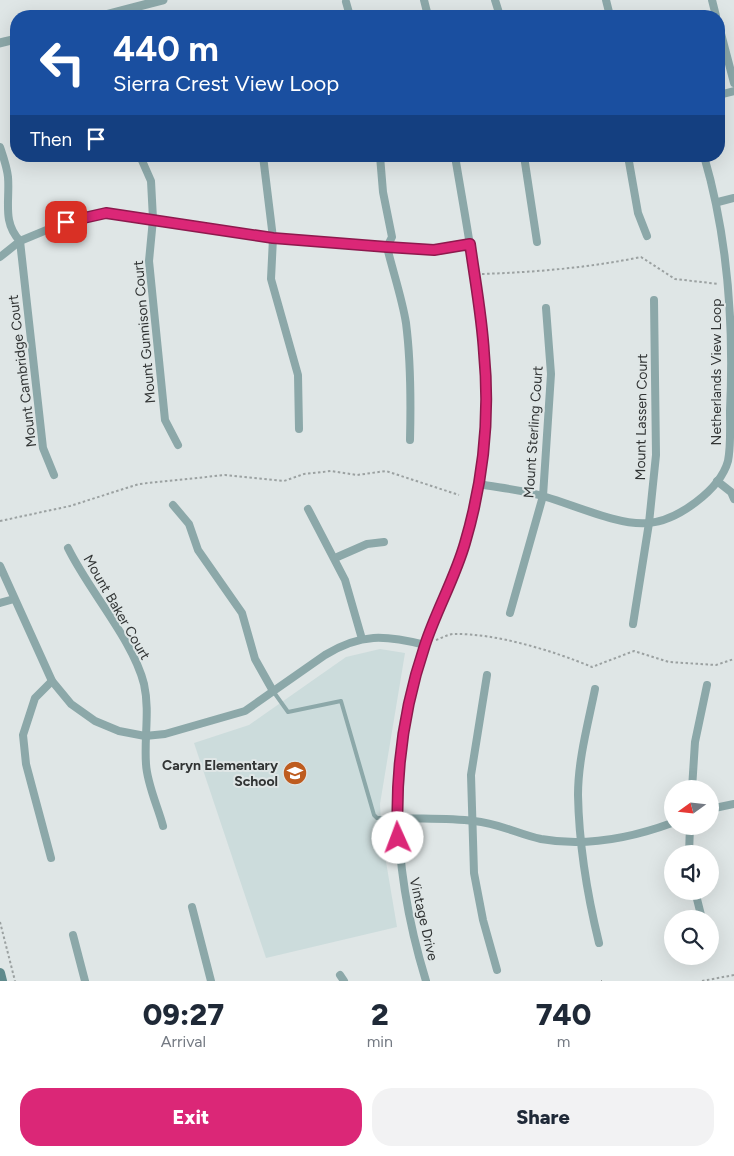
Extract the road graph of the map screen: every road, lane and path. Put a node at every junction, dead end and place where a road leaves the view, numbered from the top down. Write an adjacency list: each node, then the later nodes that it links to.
1 (163, 0): 3 (street)
2 (346, 2): 4 (street)
3 (125, 10)
4 (348, 10)
5 (725, 48): 6 (street)
6 (734, 82)
7 (0, 147): 20 (street, Mount Cambridge Court)
8 (143, 162): 17 (street, Mount Gunnison Court)
9 (264, 162): 19 (street)
10 (380, 162): 23 (street)
11 (456, 162): 22 (street, Vintage Drive)
12 (525, 162): 21 (street)
13 (629, 162): 18 (street)
14 (706, 162): 16 (street, Netherlands View Loop)
15 (734, 198): 16 (street)
16 (718, 202): 26 (street, Netherlands View Loop)
17 (153, 219): 19 (street); 20 (street); 33 (street, Mount Gunnison Court)
18 (647, 236)
19 (273, 238): 23 (street); 31 (street)
20 (20, 241): 24 (street); 34 (street, Mount Cambridge Court)
21 (537, 242)
22 (470, 244): 23 (street); 25 (street, Vintage Drive)
23 (387, 247): 32 (street)
24 (0, 257)
25 (474, 274): 26 (path); 36 (street, Vintage Drive)
26 (728, 285): 28 (street, Netherlands View Loop)
27 (654, 300): 43 (street, Mount Lassen Court)
28 (732, 301): 30 (street, Netherlands View Loop)
29 (546, 308): 38 (street, Mount Sterling Court)
30 (733, 396): 35 (street, Netherlands View Loop)
31 (299, 429)
32 (410, 440)
33 (178, 445)
34 (54, 475)
35 (717, 480): 39 (street); 43 (street, Netherlands View Loop)
36 (479, 484): 38 (street, Netherlands View Loop); 53 (street, Vintage Drive)
37 (459, 495): 42 (path)
38 (543, 496): 43 (street, Netherlands View Loop); 50 (street, Mount Sterling Court)
39 (734, 499)
40 (173, 505): 59 (street)
41 (308, 509): 46 (street)
42 (0, 521)
43 (649, 523): 51 (street, Mount Lassen Court)
44 (384, 542): 46 (street)
45 (68, 548): 60 (street, Mount Baker Court)
46 (335, 558): 52 (street)
47 (0, 566): 48 (street)
48 (14, 599): 49 (street); 56 (street)
49 (0, 603)
50 (510, 613)
51 (633, 624)
52 (362, 638): 53 (street); 59 (street)
53 (425, 645): 54 (path); 64 (street, Vintage Drive)
54 (734, 659)
55 (487, 675): 65 (street)
56 (52, 681): 60 (street); 69 (street)
57 (707, 685): 61 (street)
58 (596, 689): 68 (street)
59 (273, 691): 60 (street); 64 (lane)
60 (145, 736): 67 (street, Mount Baker Court)
61 (693, 780)
62 (734, 804): 63 (street)
63 (719, 807)
64 (397, 818): 65 (street); 81 (street, Vintage Drive)
65 (474, 821): 68 (street); 74 (street)
66 (664, 825): 68 (street)
67 (163, 826)
68 (582, 841): 73 (street)
69 (51, 858)
70 (192, 907): 80 (street)
71 (0, 922): 78 (path)
72 (73, 935): 79 (street)
73 (599, 943)
74 (497, 970)
75 (0, 972): 77 (main road)
76 (734, 975): 82 (path)
77 (2, 981)
78 (15, 981)
79 (85, 981)
80 (211, 981)
81 (426, 981)
82 (702, 981)

